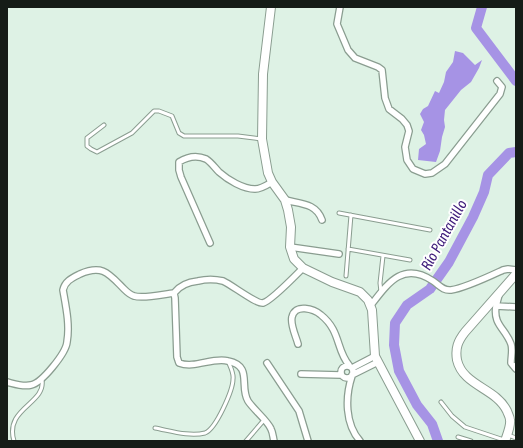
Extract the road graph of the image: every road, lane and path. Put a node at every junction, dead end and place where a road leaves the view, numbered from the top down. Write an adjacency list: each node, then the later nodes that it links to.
1 (271, 7): 5 (street)
2 (340, 7): 3 (street)
3 (497, 81)
4 (104, 125): 5 (lane)
5 (262, 139): 6 (street)
6 (272, 182): 7 (street); 12 (street)
7 (285, 200): 10 (street); 13 (street)
8 (339, 212): 9 (lane)
9 (351, 215): 11 (lane); 14 (lane)
10 (322, 220)
11 (430, 230)
12 (210, 243)
13 (290, 248): 15 (street); 18 (street)
14 (348, 249): 16 (lane); 21 (lane)
15 (339, 254)
16 (384, 256): 17 (lane); 22 (lane)
17 (410, 260)
18 (303, 268): 24 (street); 25 (street)
19 (516, 270): 22 (street)
20 (516, 274): 23 (street)
21 (346, 276)
22 (381, 292): 25 (street)
23 (500, 292): 26 (street); 43 (street)
24 (174, 293): 31 (street); 38 (street)
25 (371, 305): 29 (street)
26 (496, 306): 27 (street); 34 (street)
27 (516, 307)
28 (298, 344): 30 (street)
29 (377, 359): 33 (street); 37 (street); 53 (street)
30 (344, 360): 33 (street); 35 (street)
31 (228, 361): 42 (street); 44 (lane)
32 (267, 363): 51 (street)
33 (350, 366): 35 (street); 37 (street)
34 (516, 369)
35 (340, 373): 36 (street); 37 (street); 40 (street)
36 (301, 374)
37 (352, 376): 40 (street)
38 (42, 380): 39 (street); 48 (lane)
39 (7, 382)
40 (349, 384): 52 (street)
41 (441, 402): 47 (lane)
42 (264, 420): 49 (lane); 50 (street)
43 (513, 420): 47 (street)
44 (155, 428)
45 (458, 437): 54 (lane)
46 (516, 438): 47 (lane)
47 (506, 439)
48 (14, 441)
49 (246, 441)
50 (274, 441)
51 (308, 441)
52 (360, 441)
53 (420, 441)
54 (471, 441)

